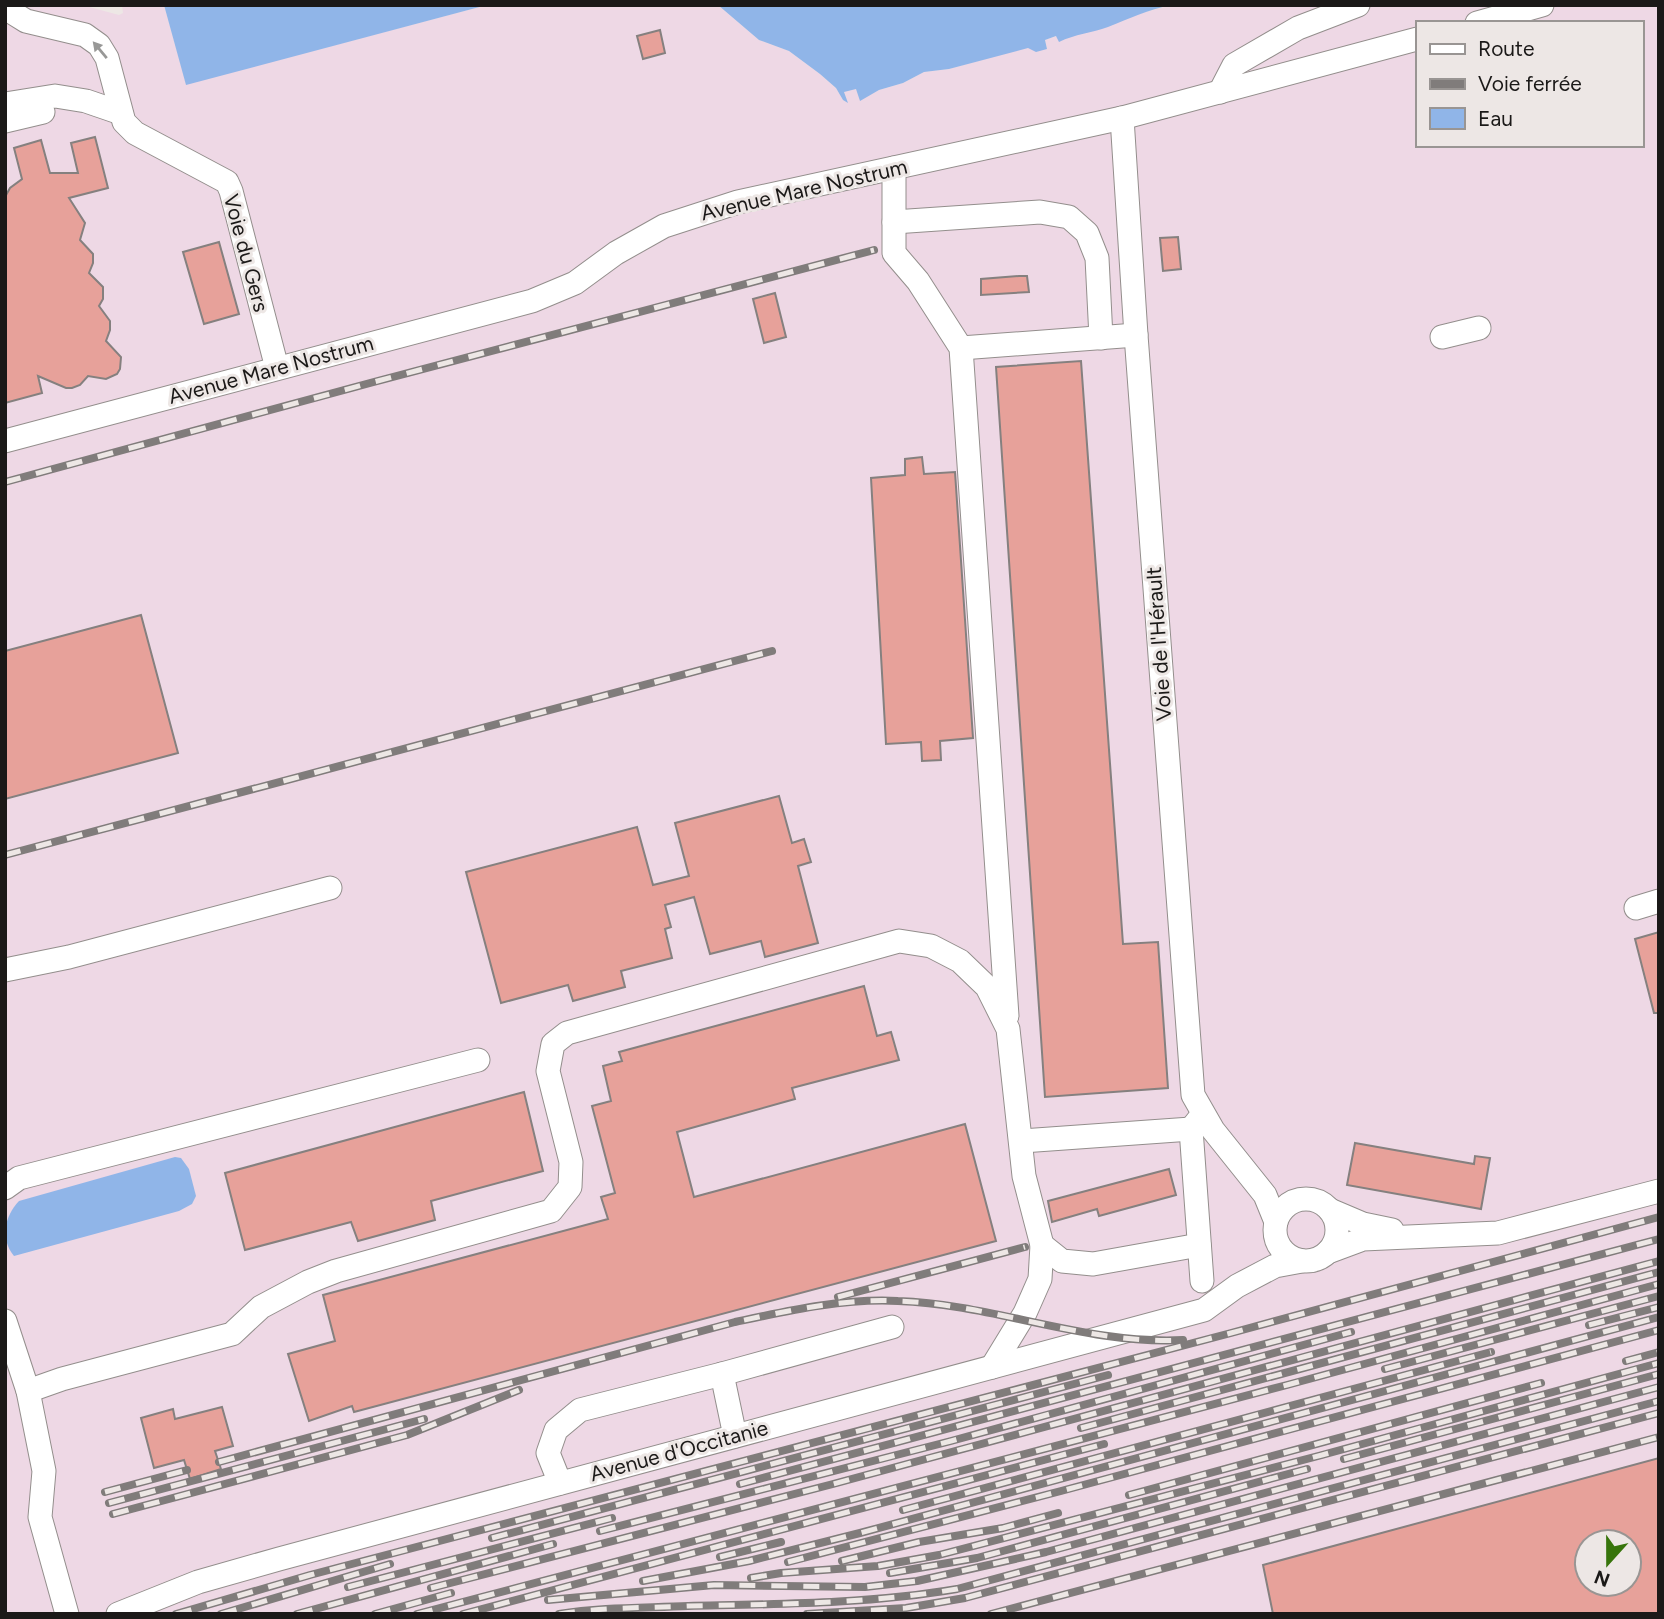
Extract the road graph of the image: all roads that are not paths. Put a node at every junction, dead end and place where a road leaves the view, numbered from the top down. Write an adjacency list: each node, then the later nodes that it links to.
1 (1358, 5): 6 (street)
2 (1533, 6): 4 (street)
3 (5, 8): 8 (street, Voie du Gers, one-way to 3)
4 (1484, 21)
5 (1416, 39): 6 (street, Avenue Mare Nostrum)
6 (1220, 92): 9 (street, Avenue Mare Nostrum)
7 (12, 111): 8 (street, Voie du Gers)
8 (121, 113): 17 (street, Voie du Gers)
9 (1122, 118): 10 (street, Avenue Mare Nostrum); 13 (street, Voie de l'Hérault)
10 (894, 168): 11 (street); 17 (street, Avenue Mare Nostrum)
11 (894, 222): 15 (street); 16 (street)
12 (1479, 328): 14 (street)
13 (1136, 335): 15 (street); 25 (street, Voie de l'Hérault)
14 (1442, 337)
15 (1101, 338): 16 (street)
16 (961, 348): 23 (street)
17 (277, 368): 18 (street, Avenue Mare Nostrum)
18 (5, 441)
19 (330, 888): 22 (street)
20 (1659, 901): 21 (street)
21 (1636, 908)
22 (5, 970)
23 (1008, 1029): 26 (street); 44 (street)
24 (478, 1060): 28 (street)
25 (1197, 1122): 26 (street); 27 (street, Voie de l'Hérault); 35 (street)
26 (1022, 1141): 34 (street)
27 (1234, 1156): 30 (street); 32 (street, Voie de l'Hérault)
28 (5, 1188)
29 (1659, 1191): 33 (street, Avenue d'Occitanie)
30 (1308, 1199): 31 (street, Avenue d'Occitanie); 32 (street, Avenue d'Occitanie)
31 (1330, 1210): 33 (street, Avenue d'Occitanie); 36 (street)
32 (1275, 1224): 37 (street); 39 (street, Avenue d'Occitanie)
33 (1415, 1236): 36 (street, Avenue d'Occitanie)
34 (1042, 1245): 35 (street); 42 (street)
35 (1199, 1245): 38 (street)
36 (1328, 1252): 37 (street, Avenue d'Occitanie)
37 (1302, 1261): 39 (street, Avenue d'Occitanie)
38 (1202, 1281)
39 (1237, 1286): 42 (street, Avenue d'Occitanie)
40 (5, 1321): 44 (street)
41 (892, 1327): 43 (street)
42 (992, 1367): 45 (street, Avenue d'Occitanie)
43 (722, 1374): 45 (street); 46 (street)
44 (28, 1391): 47 (street)
45 (736, 1436): 46 (street, Avenue d'Occitanie)
46 (560, 1483): 48 (street, Avenue d'Occitanie)
47 (67, 1614)
48 (118, 1614)

